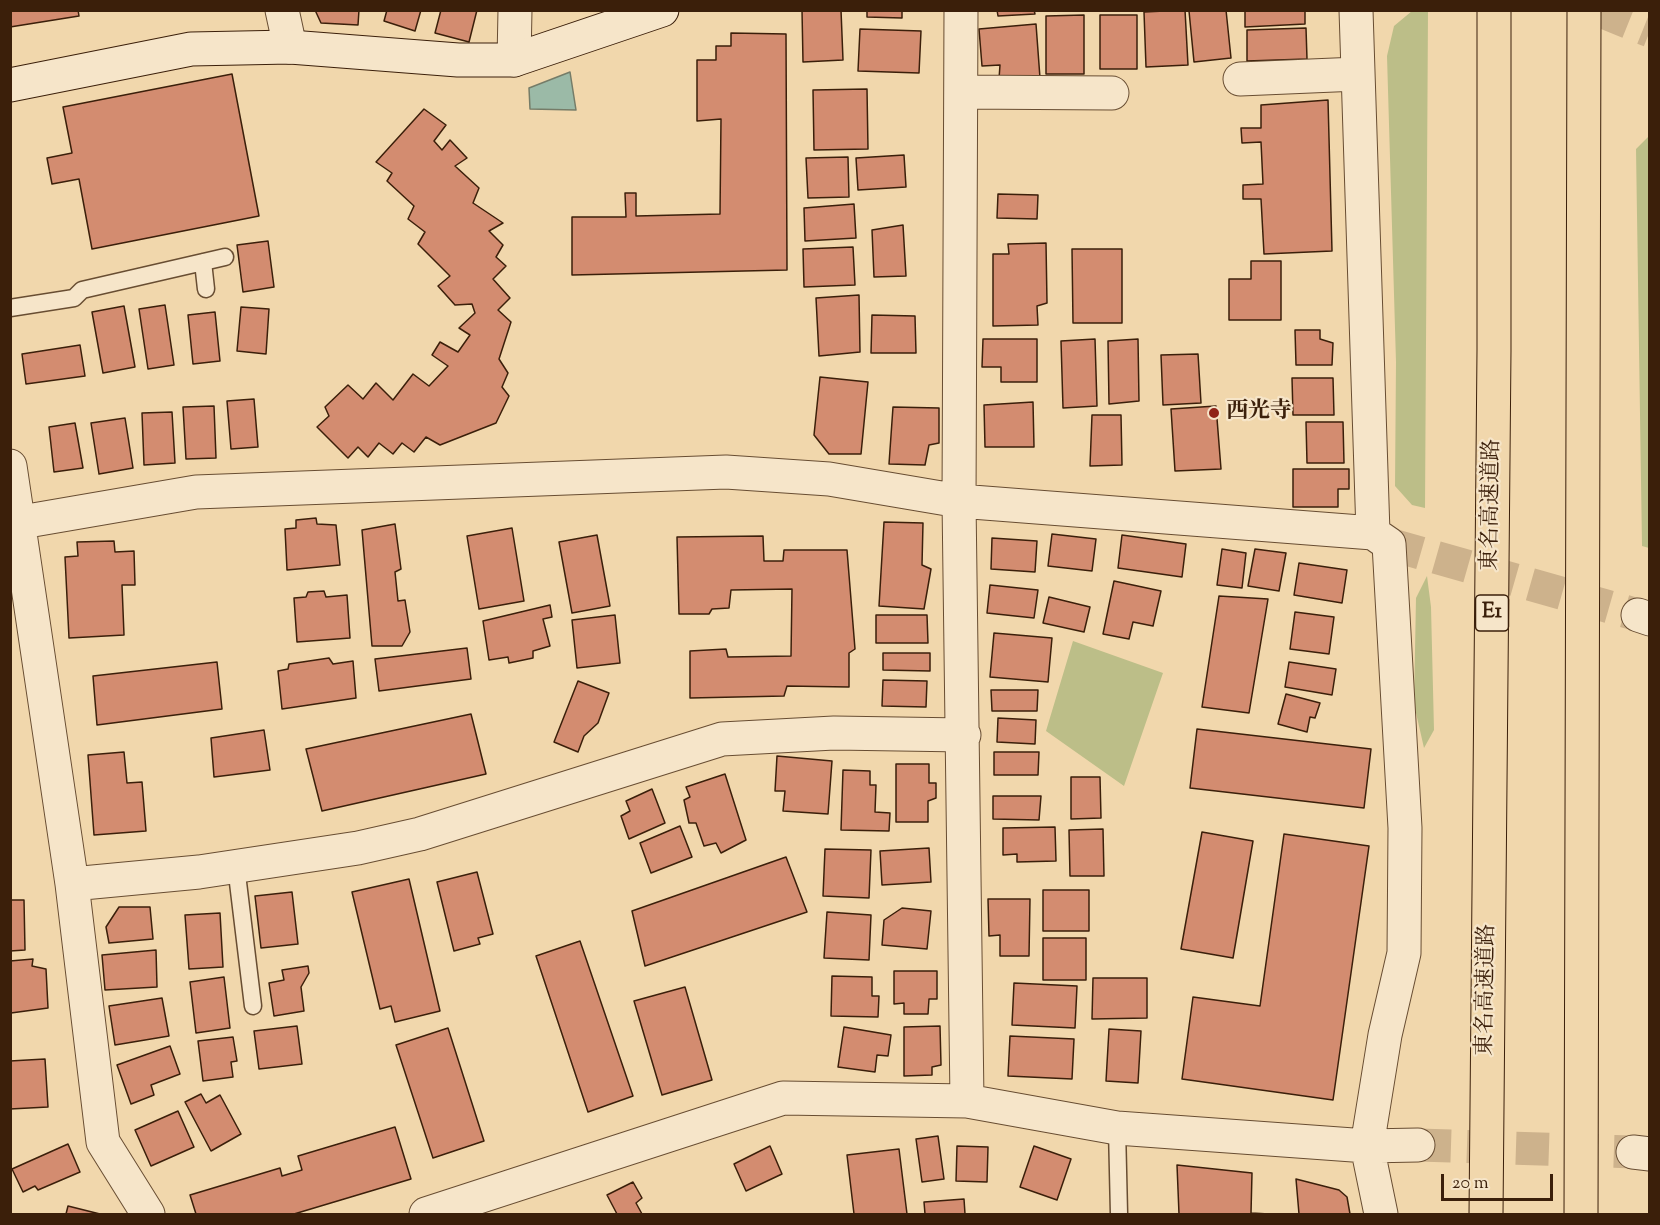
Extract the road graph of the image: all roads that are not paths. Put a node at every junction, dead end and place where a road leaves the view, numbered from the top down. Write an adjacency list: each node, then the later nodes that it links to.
1 (282, 10): 8 (street)
2 (515, 10): 9 (street)
3 (662, 10): 9 (street)
4 (961, 10): 13 (street)
5 (1356, 10): 10 (street)
6 (1494, 10): 35 (highway, 東名高速道路 / E1)
7 (1584, 10): 36 (highway)
8 (290, 47): 9 (street); 12 (street)
9 (514, 60)
10 (1358, 74): 11 (street); 22 (street)
11 (1240, 79)
12 (10, 85)
13 (961, 92): 14 (street); 20 (street)
14 (1112, 93)
15 (225, 257): 16 (lane)
16 (203, 262): 17 (lane); 18 (lane)
17 (206, 289)
18 (10, 308)
19 (10, 466): 21 (street)
20 (959, 501): 21 (street); 22 (street); 23 (street)
21 (14, 523): 25 (street)
22 (1373, 533): 30 (street)
23 (964, 735): 24 (street); 27 (street)
24 (236, 866): 25 (street); 26 (lane)
25 (72, 884): 31 (street)
26 (253, 1006)
27 (967, 1101): 28 (street); 32 (street)
28 (1117, 1128): 30 (street); 33 (lane)
29 (1418, 1145): 30 (street)
30 (1367, 1146): 34 (street)
31 (148, 1215)
32 (426, 1215)
33 (1119, 1215)
34 (1381, 1215)
35 (1486, 1215)
36 (1581, 1215)

